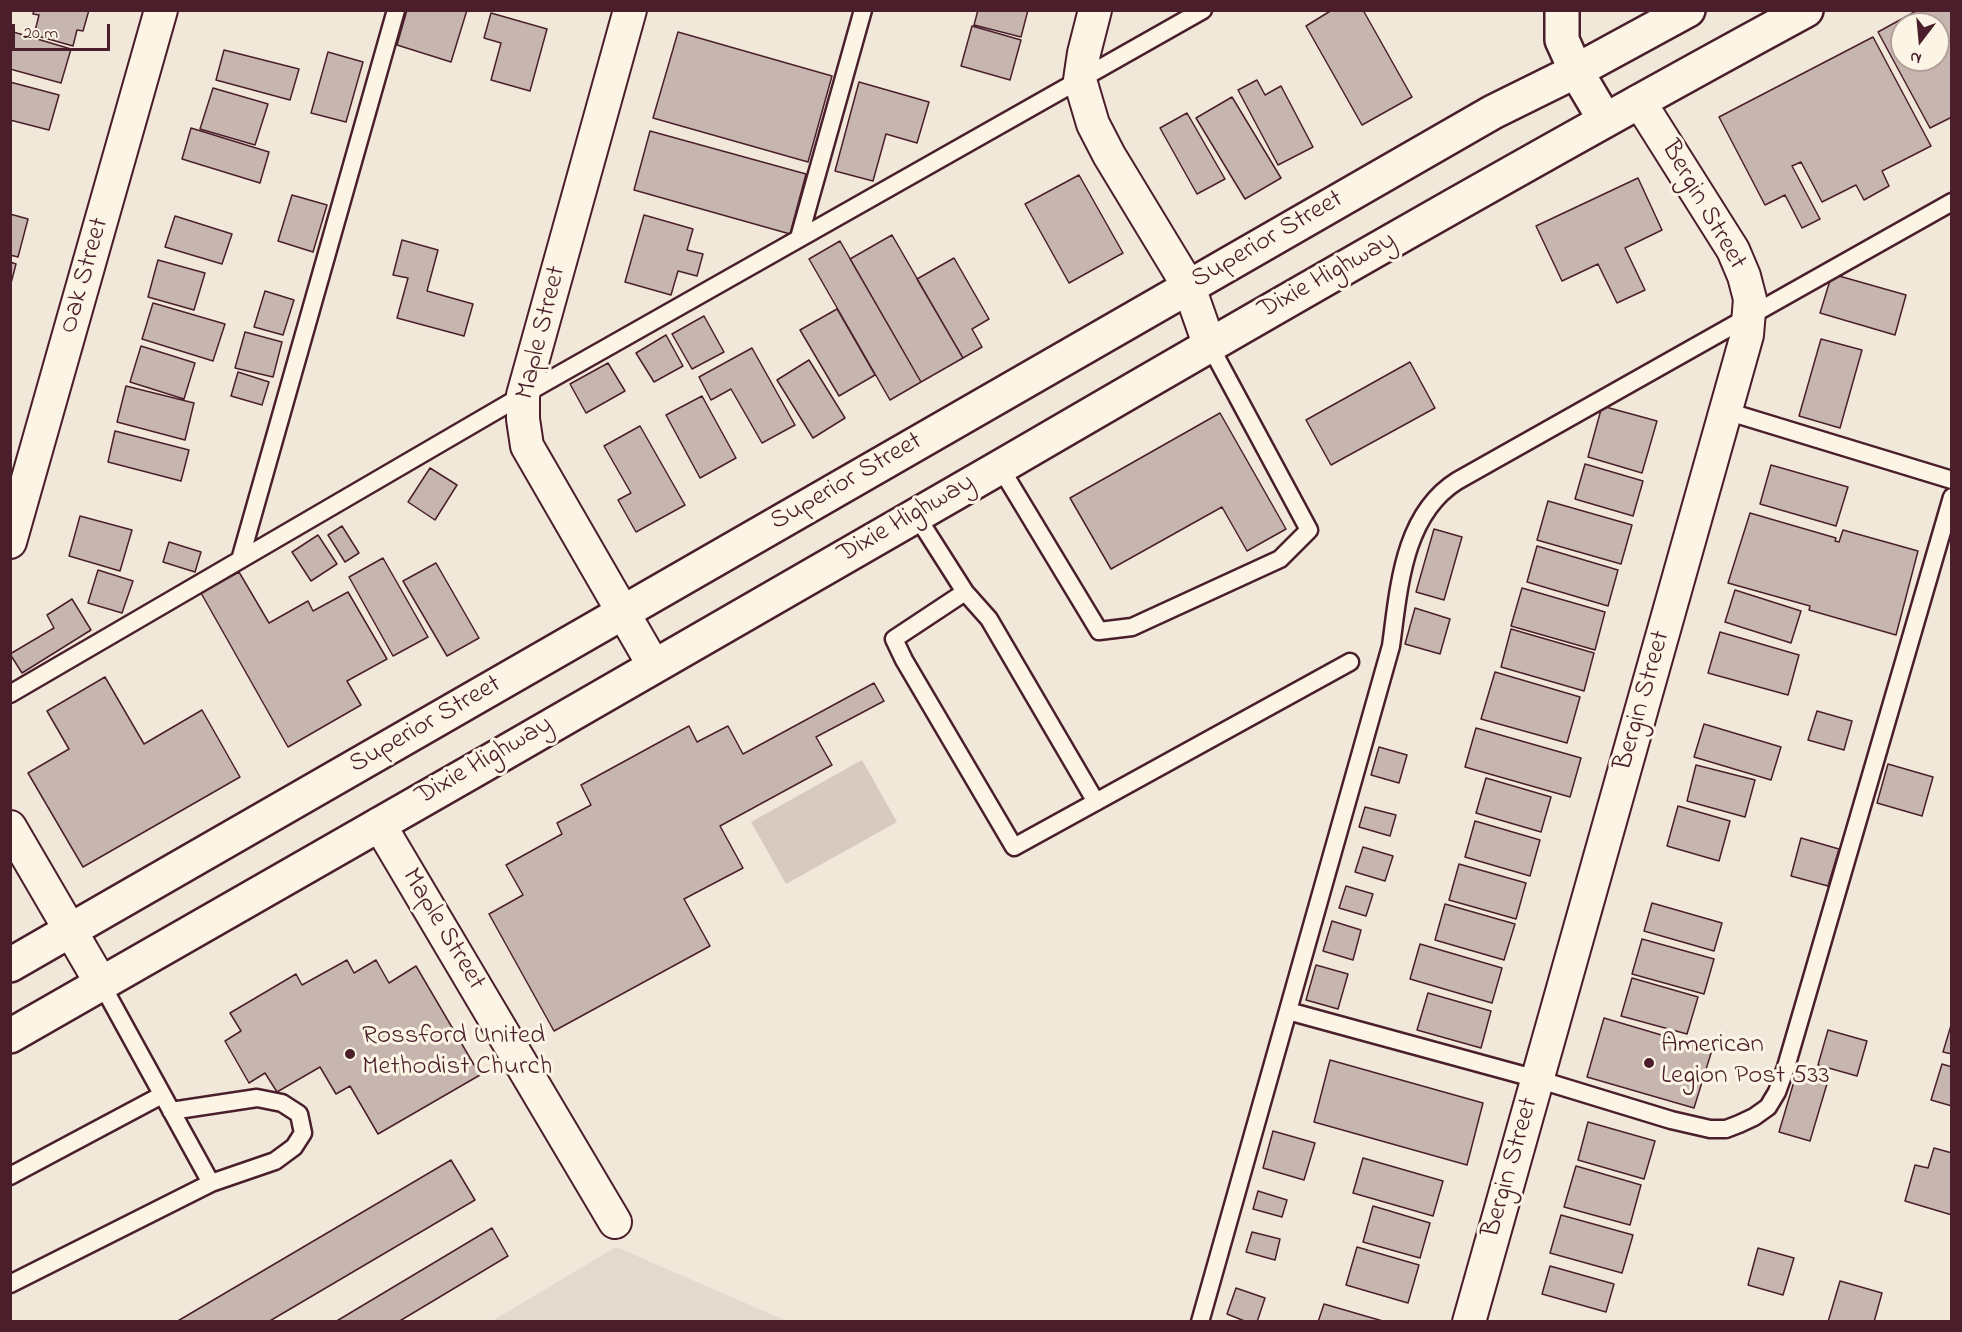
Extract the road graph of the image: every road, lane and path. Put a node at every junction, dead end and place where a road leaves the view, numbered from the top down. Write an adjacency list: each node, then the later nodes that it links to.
1 (161, 10): 25 (street, Oak Street)
2 (396, 10): 26 (lane)
3 (630, 10): 19 (street, Maple Street)
4 (863, 10): 15 (lane)
5 (1095, 10): 11 (street)
6 (1203, 10): 11 (lane)
7 (1562, 10): 10 (main road)
8 (1688, 10): 10 (main road, Superior Street)
9 (1806, 10): 12 (main road, Dixie Highway)
10 (1576, 71): 13 (main road); 16 (main road, Superior Street)
11 (1080, 80): 15 (lane); 16 (street)
12 (1639, 101): 13 (main road, Dixie Highway); 17 (street, Bergin Street)
13 (1605, 120): 18 (main road, Dixie Highway)
14 (1952, 202): 17 (lane)
15 (799, 238): 19 (lane)
16 (1189, 286): 18 (street); 28 (main road, Superior Street)
17 (1749, 316): 20 (street, Bergin Street); 38 (lane)
18 (1209, 344): 21 (main road, Dixie Highway); 21 (lane)
19 (523, 395): 26 (lane); 28 (street, Maple Street)
20 (1726, 411): 22 (lane); 40 (street, Bergin Street)
21 (1000, 467): 24 (main road, Dixie Highway)
22 (1952, 480)
23 (1952, 497): 40 (lane)
24 (916, 515): 27 (lane); 30 (main road, Dixie Highway)
25 (10, 542)
26 (240, 560): 31 (lane)
27 (965, 592): 32 (lane); 32 (lane)
28 (622, 613): 30 (street, Maple Street); 35 (main road, Superior Street)
29 (1350, 662): 32 (lane)
30 (654, 666): 33 (main road, Dixie Highway)
31 (10, 694)
32 (1096, 802)
33 (379, 824): 37 (main road, Dixie Highway); 45 (street, Maple Street)
34 (10, 827): 35 (street)
35 (70, 930): 36 (main road, Superior Street); 37 (street)
36 (10, 965)
37 (101, 983): 39 (main road, Dixie Highway); 41 (lane)
38 (1288, 1011): 40 (lane); 47 (lane)
39 (10, 1036)
40 (1537, 1079): 48 (street, Bergin Street)
41 (162, 1095): 42 (lane); 43 (lane)
42 (171, 1111): 44 (lane); 44 (lane)
43 (10, 1176)
44 (211, 1183): 46 (lane)
45 (615, 1222)
46 (10, 1284)
47 (1200, 1322)
48 (1469, 1322)

